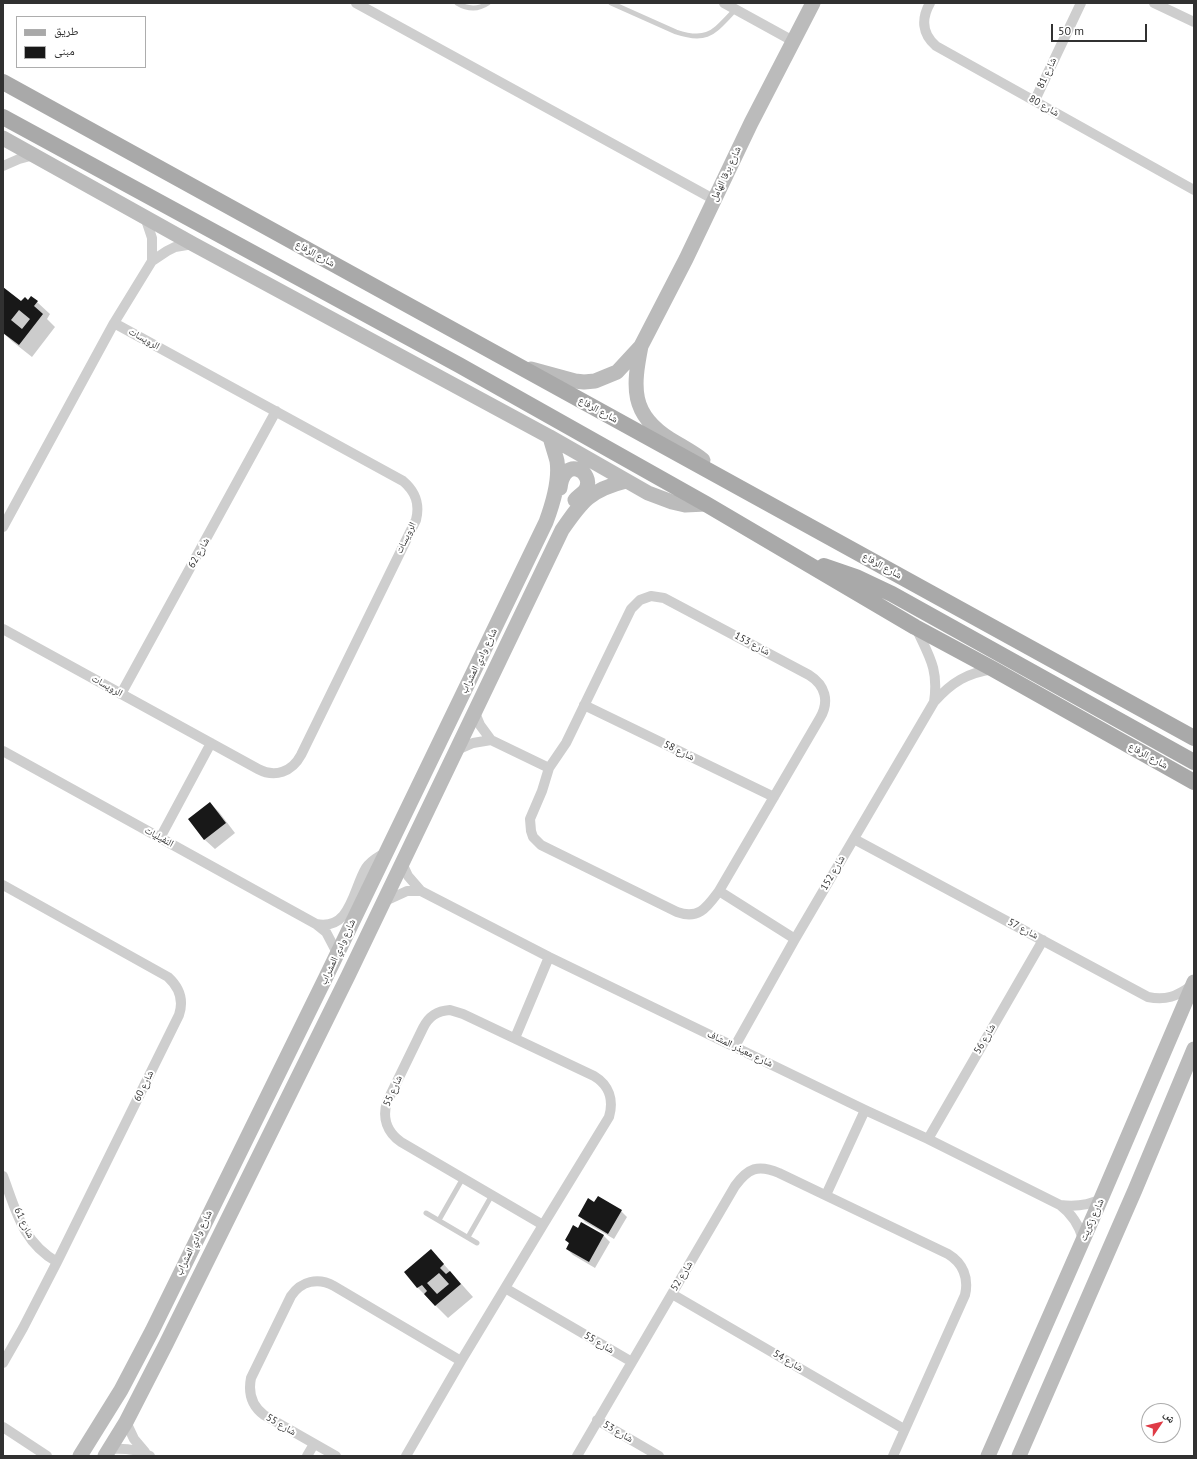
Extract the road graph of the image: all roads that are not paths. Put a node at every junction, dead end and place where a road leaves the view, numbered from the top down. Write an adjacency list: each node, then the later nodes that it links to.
1 (356, 3): 20 (street)
2 (457, 3): 3 (lane)
3 (488, 3)
4 (611, 3): 10 (lane)
5 (724, 3): 10 (street)
6 (813, 3): 12 (street, شارع برقا الهامل)
7 (930, 3): 14 (street, شارع 80)
8 (1081, 3): 14 (street, شارع 81)
9 (1154, 3): 11 (street)
10 (735, 10): 12 (street)
11 (1194, 22)
12 (793, 41): 20 (street, شارع برقا الهامل)
13 (3, 82): 26 (main road, شارع الرفاع)
14 (1035, 100): 19 (street, شارع 80)
15 (3, 117): 31 (main road, شارع الرفاع)
16 (3, 138): 17 (street)
17 (34, 155): 18 (street); 21 (street)
18 (3, 166)
19 (1194, 190)
20 (714, 200): 25 (street, شارع برقا الهامل)
21 (144, 217): 22 (street); 23 (street)
22 (193, 244): 23 (street); 28 (street)
23 (152, 261): 24 (street)
24 (114, 322): 27 (street, الرويسات); 33 (street)
25 (641, 346): 26 (street, شارع برقا الهامل); 30 (street, شارع برقا الهامل)
26 (513, 364): 30 (main road, شارع الرفاع)
27 (276, 412): 39 (street, شارع 62); 47 (street, الرويسات)
28 (550, 437): 29 (street); 32 (street, شارع وادي المشراب)
29 (626, 481): 31 (street); 34 (street, شارع وادي المشراب)
30 (728, 482): 43 (main road, شارع الرفاع)
31 (706, 504): 35 (main road, شارع الرفاع)
32 (546, 522): 34 (street); 56 (street, شارع وادي المشراب)
33 (3, 527)
34 (562, 530): 42 (street, شارع وادي المشراب)
35 (799, 560): 36 (main road, شارع الرفاع); 50 (main road)
36 (915, 627): 38 (main road, شارع الرفاع); 40 (street, شارع 152)
37 (3, 629): 39 (street, الرويسات)
38 (994, 669): 40 (street, شارع 152); 52 (main road, شارع الرفاع)
39 (121, 694): 47 (street, الرويسات)
40 (934, 702): 55 (street, شارع 152)
41 (584, 705): 51 (street, شارع 153); 53 (street, شارع 58); 53 (street, شارع 153)
42 (475, 712): 46 (street); 48 (street, شارع وادي المشراب)
43 (1153, 716): 44 (main road); 45 (main road, شارع الرفاع)
44 (1194, 728)
45 (1194, 738)
46 (491, 740): 48 (street); 51 (street)
47 (211, 743): 54 (street)
48 (457, 750): 57 (street, شارع وادي المشراب)
49 (3, 751): 54 (street, النفيليات)
50 (1194, 762)
51 (549, 768): 60 (street, شارع 153)
52 (1194, 782)
53 (774, 797): 60 (street, شارع 153)
54 (160, 838): 62 (street, النفيليات)
55 (854, 839): 63 (street, شارع 152); 64 (street, شارع 57)
56 (386, 852): 62 (street); 65 (street, شارع وادي المشراب)
57 (402, 863): 59 (street, شارع معيذر المشاف); 61 (street, شارع وادي المشراب)
58 (3, 885): 85 (street, شارع 60)
59 (421, 891): 61 (street); 66 (street, شارع معيذر المشاف)
60 (719, 891): 63 (street)
61 (383, 902): 92 (street, شارع وادي المشراب)
62 (316, 924): 65 (street, النفيليات)
63 (795, 939): 69 (street, شارع 152)
64 (1043, 940): 67 (street, شارع 57); 72 (street, شارع 56)
65 (337, 953): 99 (street, شارع وادي المشراب)
66 (549, 957): 68 (street); 69 (street, شارع معيذر المشاف)
67 (1193, 984): 77 (street, شارع زكريت)
68 (515, 1038): 74 (street, شارع 55); 81 (street, شارع 55)
69 (735, 1046): 71 (street, شارع معيذر المشاف)
70 (1194, 1049): 107 (street)
71 (865, 1110): 72 (street, شارع معيذر المشاف); 76 (street)
72 (928, 1139): 78 (street, شارع معيذر المشاف)
73 (3, 1176): 85 (street, شارع 61)
74 (463, 1178): 75 (street, شارع 55); 80 (lane)
75 (492, 1195): 81 (street, شارع 55); 82 (lane)
76 (826, 1195): 87 (street, شارع 52); 94 (street, شارع 52)
77 (1101, 1199): 78 (street, شارع معيذر المشاف); 83 (street, شارع زكريت)
78 (1060, 1205): 83 (street, شارع معيذر المشاف)
79 (426, 1213): 80 (lane)
80 (439, 1220): 82 (lane)
81 (543, 1225): 86 (street, شارع 55)
82 (468, 1237): 84 (lane)
83 (1083, 1240): 106 (street, شارع زكريت)
84 (477, 1243)
85 (57, 1262): 90 (street, شارع 60)
86 (505, 1288): 88 (street, شارع 55); 89 (street, شارع 55)
87 (672, 1294): 89 (street, شارع 52); 94 (street, شارع 54)
88 (461, 1361): 95 (street, شارع 55); 102 (street, شارع 55)
89 (632, 1362): 91 (street, شارع 52)
90 (3, 1363)
91 (597, 1420): 103 (street, شارع 52); 104 (street, شارع 53)
92 (126, 1422): 96 (street, شارع وادي المشراب); 97 (street)
93 (3, 1427): 98 (street)
94 (904, 1429): 105 (street, شارع 52)
95 (314, 1444): 100 (street); 101 (street, شارع 55)
96 (108, 1452): 97 (street)
97 (148, 1455)
98 (47, 1456)
99 (80, 1456)
100 (307, 1456)
101 (336, 1456)
102 (406, 1456)
103 (577, 1456)
104 (659, 1456)
105 (893, 1456)
106 (988, 1456)
107 (1019, 1456)

